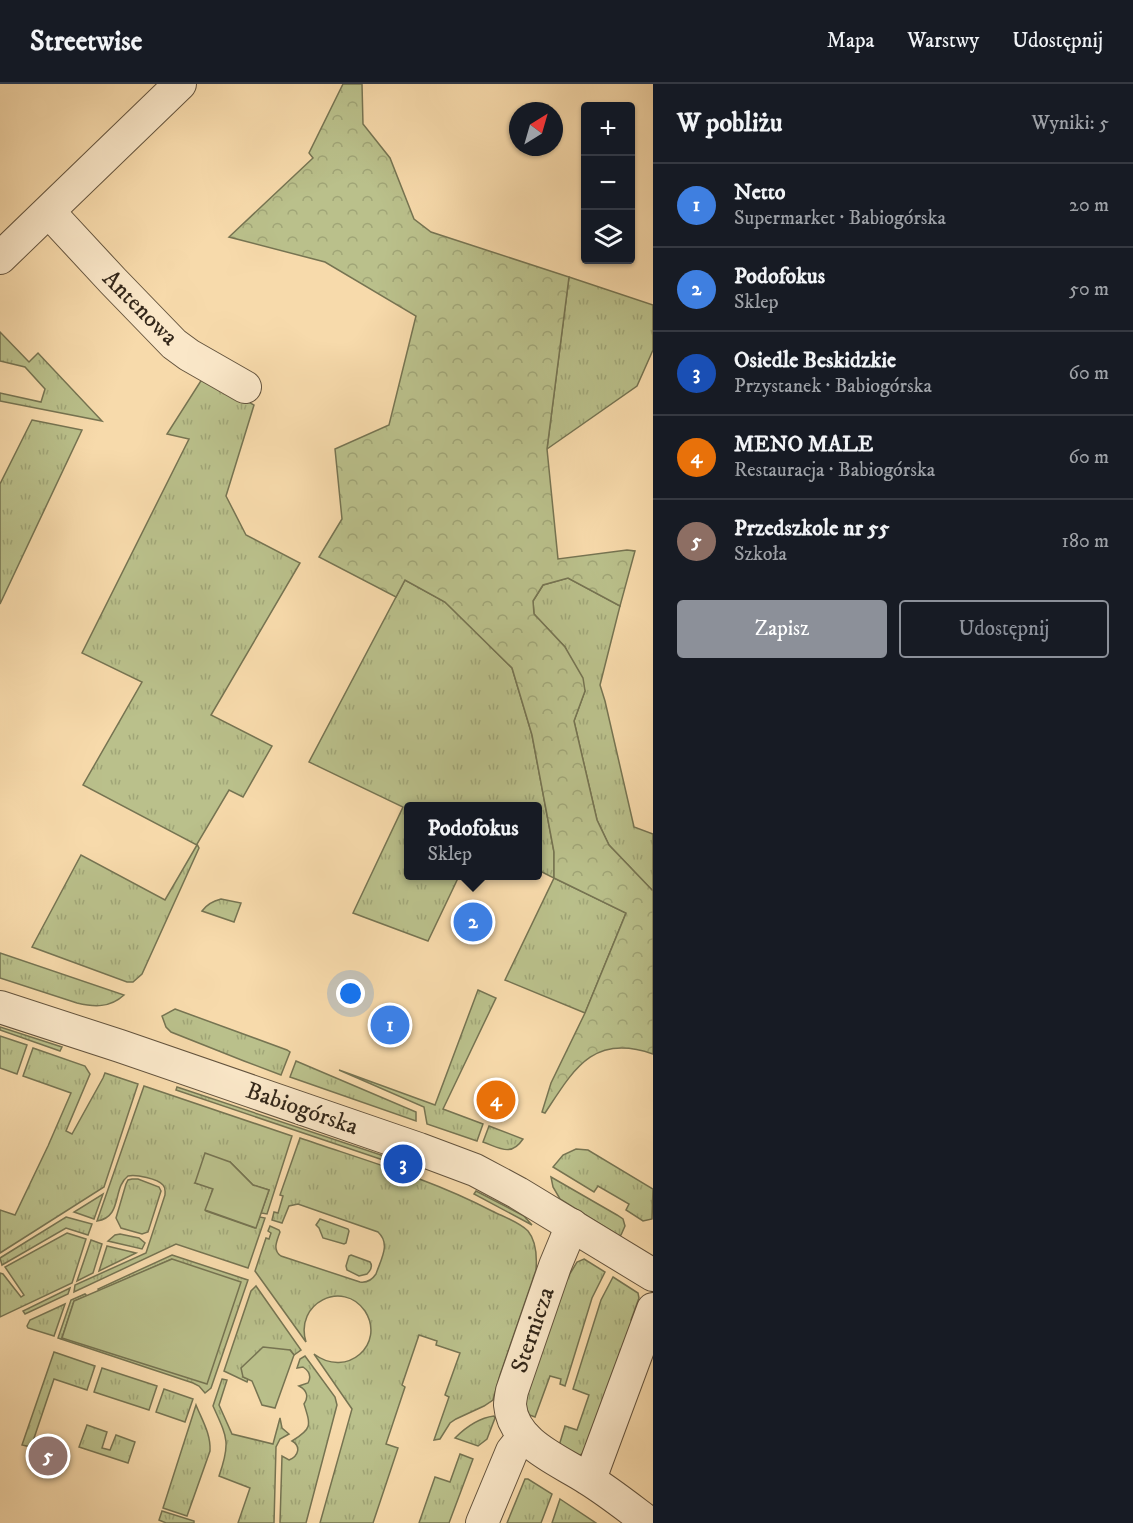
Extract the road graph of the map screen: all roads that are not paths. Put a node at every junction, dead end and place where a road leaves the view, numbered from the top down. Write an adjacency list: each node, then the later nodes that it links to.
1 (180, 84): 2 (street)
2 (49, 212): 3 (street); 4 (street, Antenowa)
3 (0, 258)
4 (245, 387)
5 (0, 1007): 6 (street, Babiogórska)
6 (572, 1225): 7 (street, Babiogórska); 9 (street, Sternicza)
7 (653, 1275)
8 (653, 1309): 10 (street)
9 (524, 1436): 10 (street, Sternicza); 11 (street)
10 (590, 1479): 12 (street, Sternicza)
11 (482, 1523)
12 (649, 1523)

